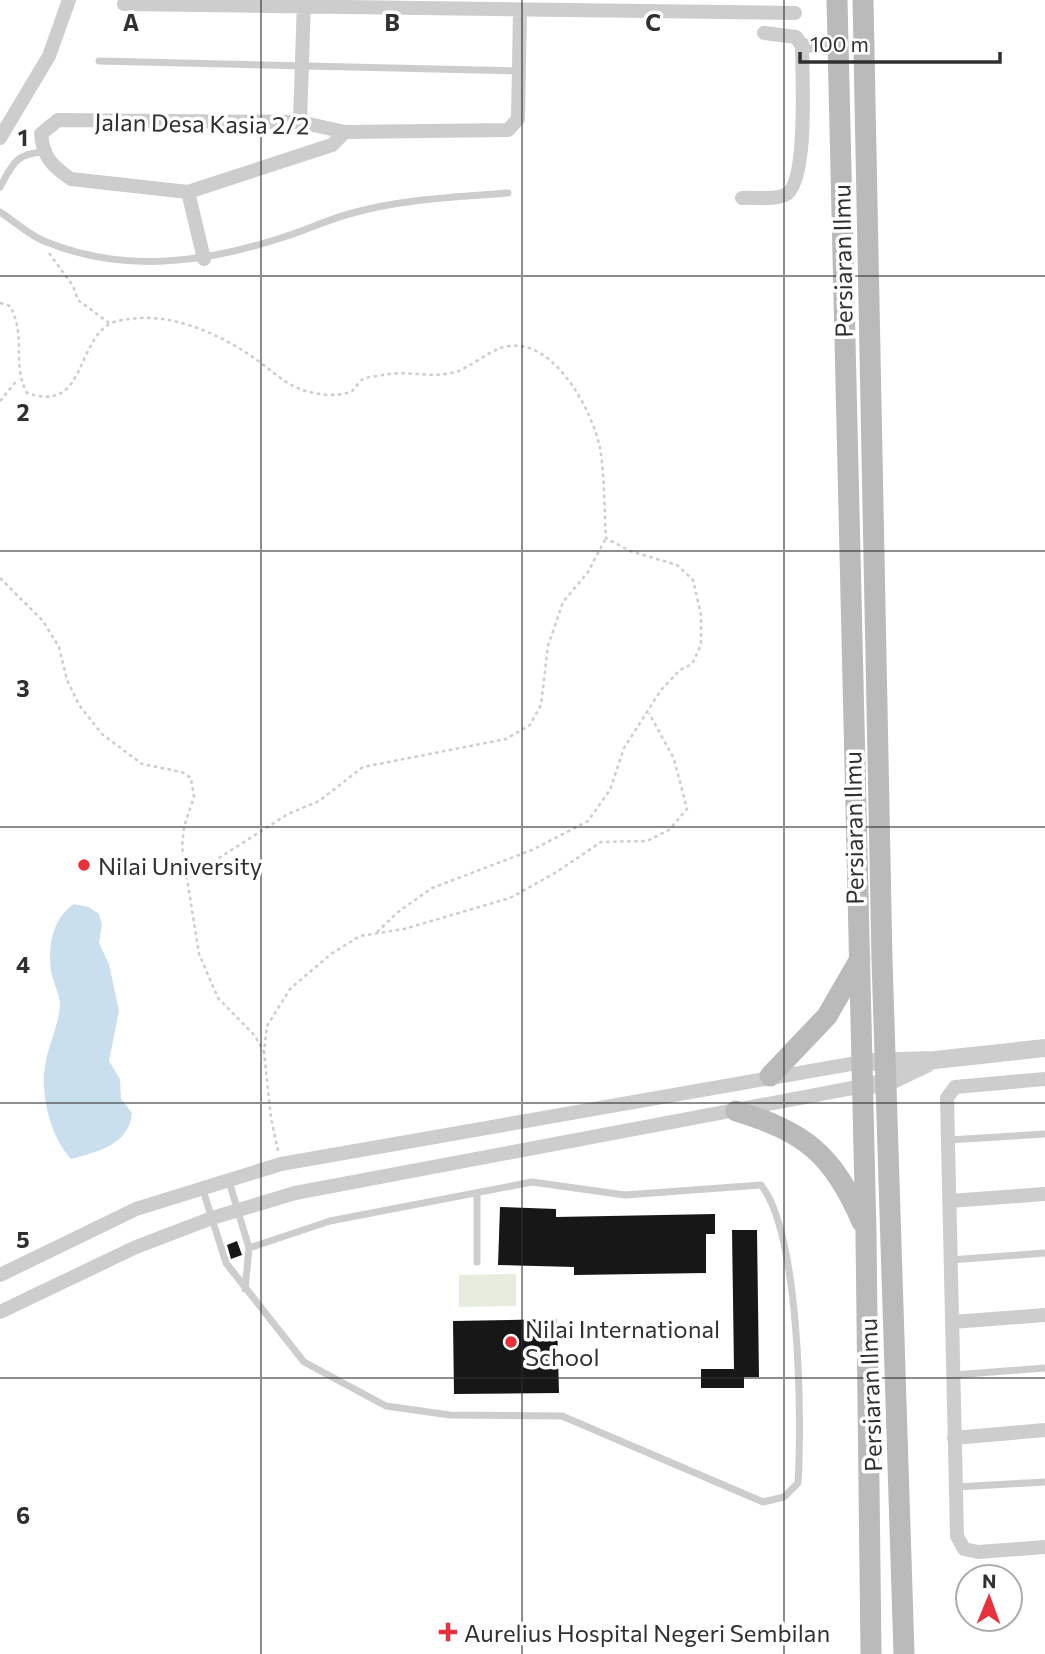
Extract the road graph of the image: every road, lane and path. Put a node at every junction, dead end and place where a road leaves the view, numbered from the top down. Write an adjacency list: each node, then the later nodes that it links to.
1 (69, 0): 17 (street)
2 (837, 0): 10 (main road, Persiaran Ilmu)
3 (863, 0): 38 (main road, Persiaran Ilmu)
4 (124, 4): 5 (street)
5 (304, 4): 7 (street); 13 (street)
6 (552, 5): 7 (street); 8 (street)
7 (520, 10): 14 (street, Jalan Desa Kasia 2/2)
8 (795, 13)
9 (764, 33): 11 (street)
10 (838, 45): 11 (street); 35 (main road, Persiaran Ilmu)
11 (803, 46): 22 (street)
12 (99, 61): 13 (lane)
13 (301, 66): 14 (lane); 15 (street)
14 (519, 71): 16 (street, Jalan Desa Kasia 2/2)
15 (300, 122): 16 (street, Jalan Desa Kasia 2/2); 18 (street, Jalan Desa Kasia 2/2)
16 (345, 132): 20 (street)
17 (0, 138)
18 (43, 152): 19 (lane); 20 (street)
19 (0, 187)
20 (188, 192): 25 (street)
21 (508, 193): 25 (lane)
22 (742, 198)
23 (0, 212): 24 (lane)
24 (43, 241): 25 (lane); 27 (path)
25 (204, 260)
26 (0, 303): 28 (path)
27 (109, 323): 28 (path); 30 (path)
28 (19, 378): 29 (path)
29 (0, 401)
30 (606, 538): 32 (path); 33 (path)
31 (0, 578): 33 (path)
32 (649, 713): 34 (path); 34 (path)
33 (188, 877): 37 (path)
34 (376, 933): 37 (path)
35 (860, 959): 40 (main road, Persiaran Ilmu); 41 (main road)
36 (1045, 1048): 39 (street)
37 (264, 1052): 48 (path)
38 (886, 1060): 39 (street); 40 (street); 43 (main road, Persiaran Ilmu)
39 (935, 1060): 43 (street)
40 (862, 1062): 41 (street); 44 (main road, Persiaran Ilmu)
41 (770, 1076): 48 (street)
42 (1045, 1079): 47 (street)
43 (887, 1083): 44 (street); 74 (main road, Persiaran Ilmu)
44 (863, 1086): 45 (street); 56 (main road, Persiaran Ilmu)
45 (736, 1111): 54 (street); 56 (main road)
46 (1045, 1134): 47 (lane)
47 (948, 1140): 53 (street)
48 (281, 1164): 49 (street)
49 (228, 1178): 50 (street); 54 (lane)
50 (202, 1186): 55 (lane); 61 (street)
51 (1045, 1194): 53 (street)
52 (477, 1195): 57 (lane); 60 (lane); 62 (lane)
53 (949, 1201): 59 (street)
54 (238, 1210): 55 (street); 57 (lane)
55 (212, 1218): 62 (lane); 63 (street)
56 (866, 1234): 73 (main road, Persiaran Ilmu)
57 (249, 1248): 62 (lane)
58 (1045, 1253): 59 (lane)
59 (950, 1260): 65 (street)
60 (477, 1262)
61 (0, 1275)
62 (245, 1290)
63 (0, 1312)
64 (1045, 1315): 65 (street)
65 (952, 1322): 67 (street)
66 (1045, 1368): 67 (lane)
67 (954, 1375): 69 (street)
68 (1045, 1430): 69 (street)
69 (954, 1438): 71 (street)
70 (1045, 1482): 71 (lane)
71 (956, 1487): 72 (street)
72 (1045, 1547)
73 (871, 1654)
74 (904, 1654)

